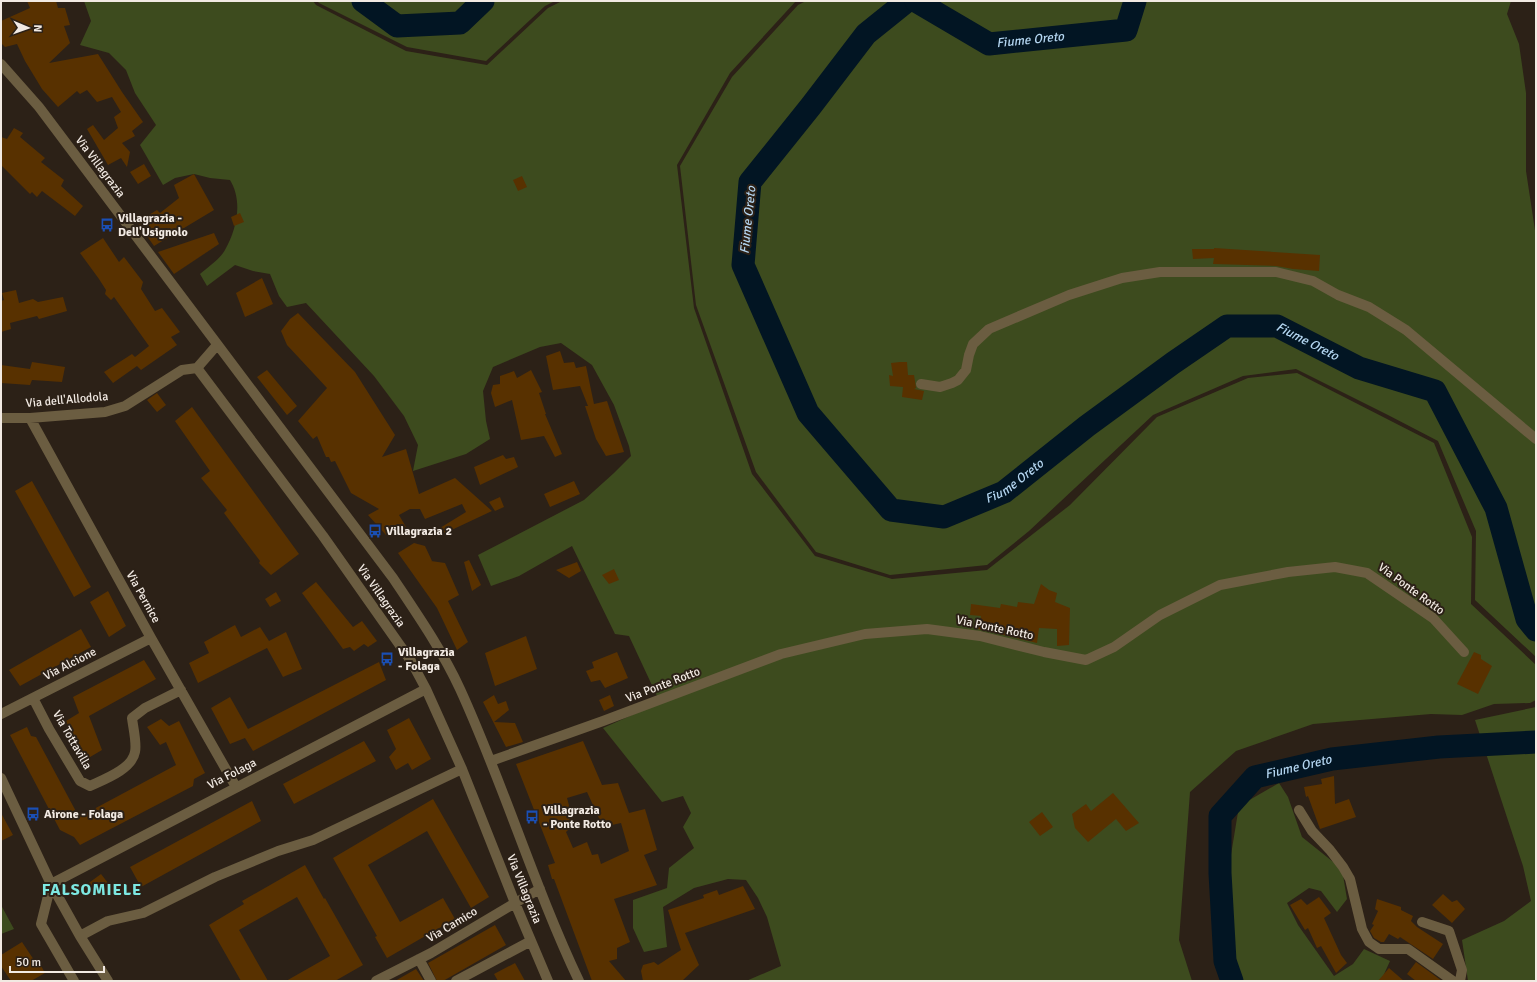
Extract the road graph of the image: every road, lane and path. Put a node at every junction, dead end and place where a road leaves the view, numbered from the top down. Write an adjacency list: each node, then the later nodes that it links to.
1 (4, 67): 2 (street); 3 (street, Via Villagrazia)
2 (1, 79)
3 (217, 345): 4 (street); 15 (street, Via Villagrazia)
4 (198, 368): 7 (street, Via dell'Allodola); 11 (street, Via Villagrazia)
5 (921, 384): 8 (street)
6 (1, 418): 7 (street, Via dell'Allodola)
7 (30, 418): 9 (street, Via Pernice)
8 (1536, 439)
9 (151, 638): 12 (street, Via Pernice); 13 (street, Via Alcione)
10 (1464, 652): 15 (street, Via Ponte Rotto)
11 (426, 689): 16 (street, Via Villagrazia); 18 (street, Via Folaga)
12 (181, 690): 13 (street, Via Tottavilla); 18 (street, Via Pernice)
13 (33, 698): 14 (street, Via Alcione)
14 (1, 714)
15 (491, 761): 21 (street, Via Villagrazia)
16 (462, 769): 22 (street, Via Villagrazia); 24 (street)
17 (1, 778): 20 (street)
18 (236, 787): 20 (street, Via Folaga)
19 (1299, 810): 35 (street)
20 (51, 884): 24 (street); 28 (street)
21 (540, 889): 22 (street, Via Camico); 34 (street, Via Villagrazia)
22 (514, 903): 25 (street, Via Villagrazia); 26 (street, Via Camico)
23 (1422, 922): 36 (street)
24 (80, 936): 29 (street)
25 (531, 940): 32 (street); 33 (street, Via Villagrazia)
26 (419, 959): 27 (street, Via Camico); 31 (street)
27 (389, 978): 30 (street, Via Camico)
28 (74, 981)
29 (108, 981)
30 (376, 981)
31 (431, 981)
32 (456, 981)
33 (548, 981)
34 (579, 981)
35 (1454, 981)
36 (1460, 981)

